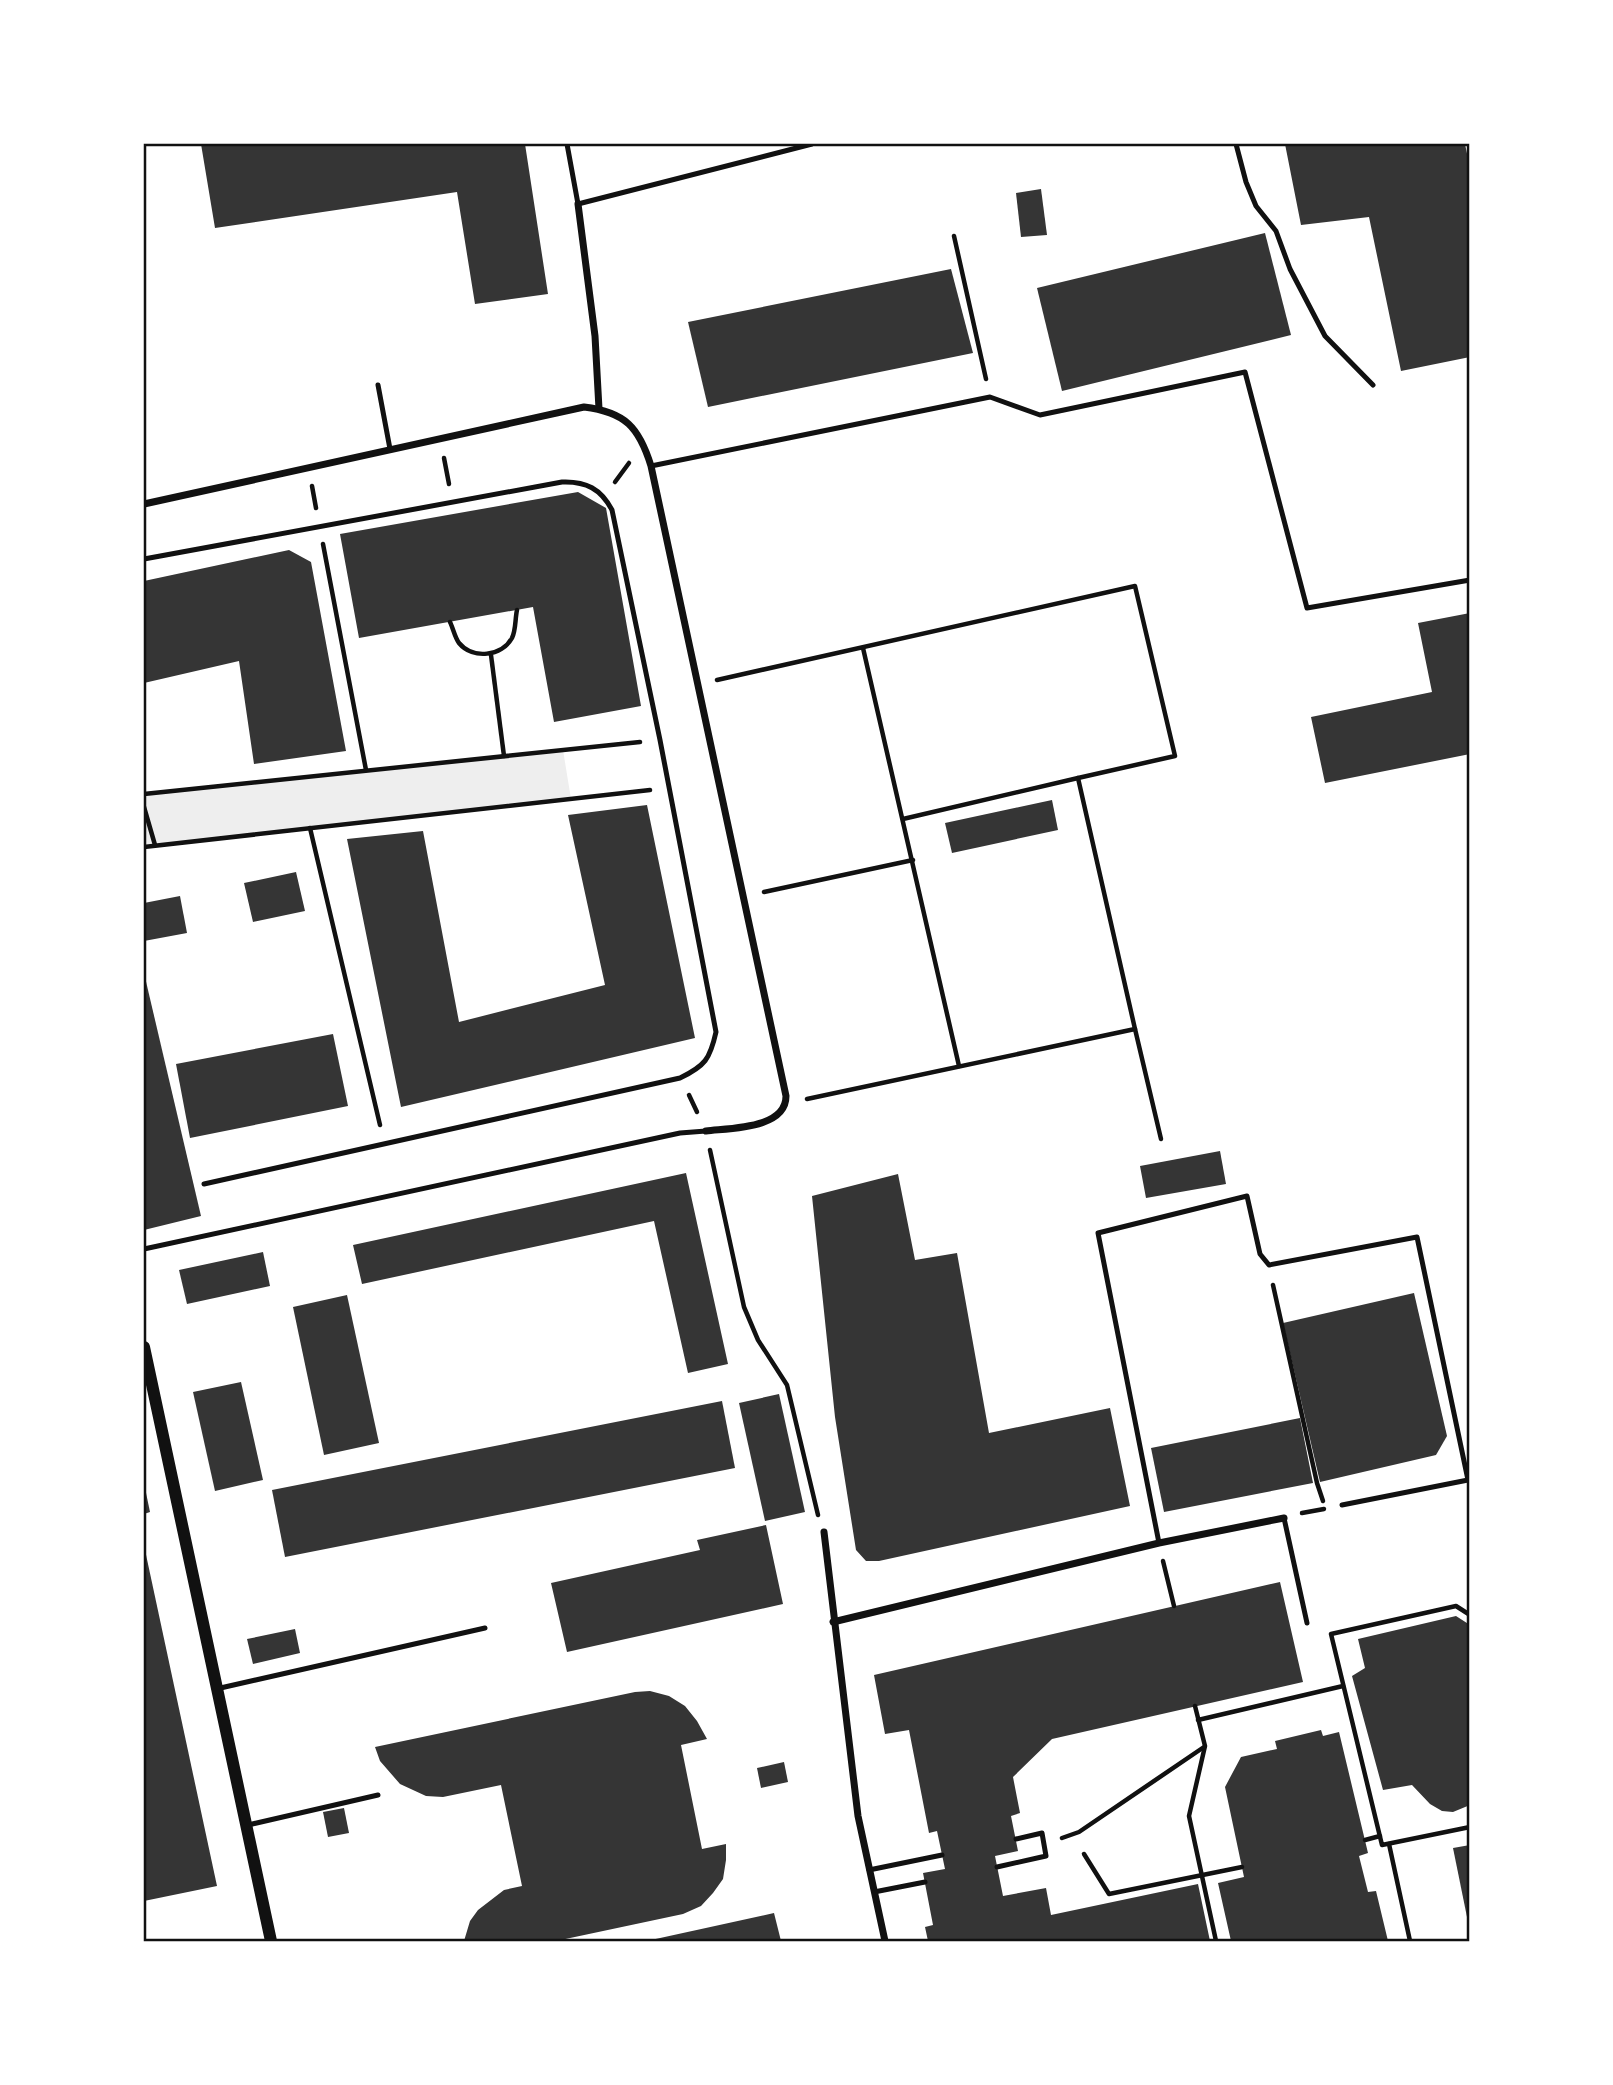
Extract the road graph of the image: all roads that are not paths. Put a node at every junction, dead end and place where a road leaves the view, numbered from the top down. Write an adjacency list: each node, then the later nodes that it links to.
1 (567, 144): 4 (lane)
2 (812, 144): 4 (lane)
3 (1236, 144): 6 (lane)
4 (578, 204): 7 (street)
5 (378, 385): 8 (lane)
6 (1373, 385)
7 (599, 409): 8 (street); 9 (street)
8 (390, 449): 10 (street)
9 (651, 466): 12 (lane); 13 (street)
10 (144, 504)
11 (144, 559): 14 (lane)
12 (1469, 580)
13 (706, 1131): 15 (lane)
14 (204, 1184)
15 (144, 1249)
16 (144, 1348): 24 (street)
17 (1342, 1505): 20 (lane)
18 (1284, 1518): 20 (street); 22 (lane)
19 (824, 1532): 21 (street)
20 (1159, 1543): 21 (street)
21 (833, 1622): 30 (street)
22 (1307, 1623)
23 (485, 1628): 24 (lane)
24 (216, 1689): 26 (street)
25 (378, 1795): 26 (lane)
26 (245, 1825): 33 (street)
27 (1016, 1839): 29 (lane)
28 (942, 1855): 30 (lane)
29 (997, 1867)
30 (869, 1870): 32 (street)
31 (925, 1882): 32 (lane)
32 (874, 1892): 34 (street)
33 (271, 1941)
34 (885, 1941)

